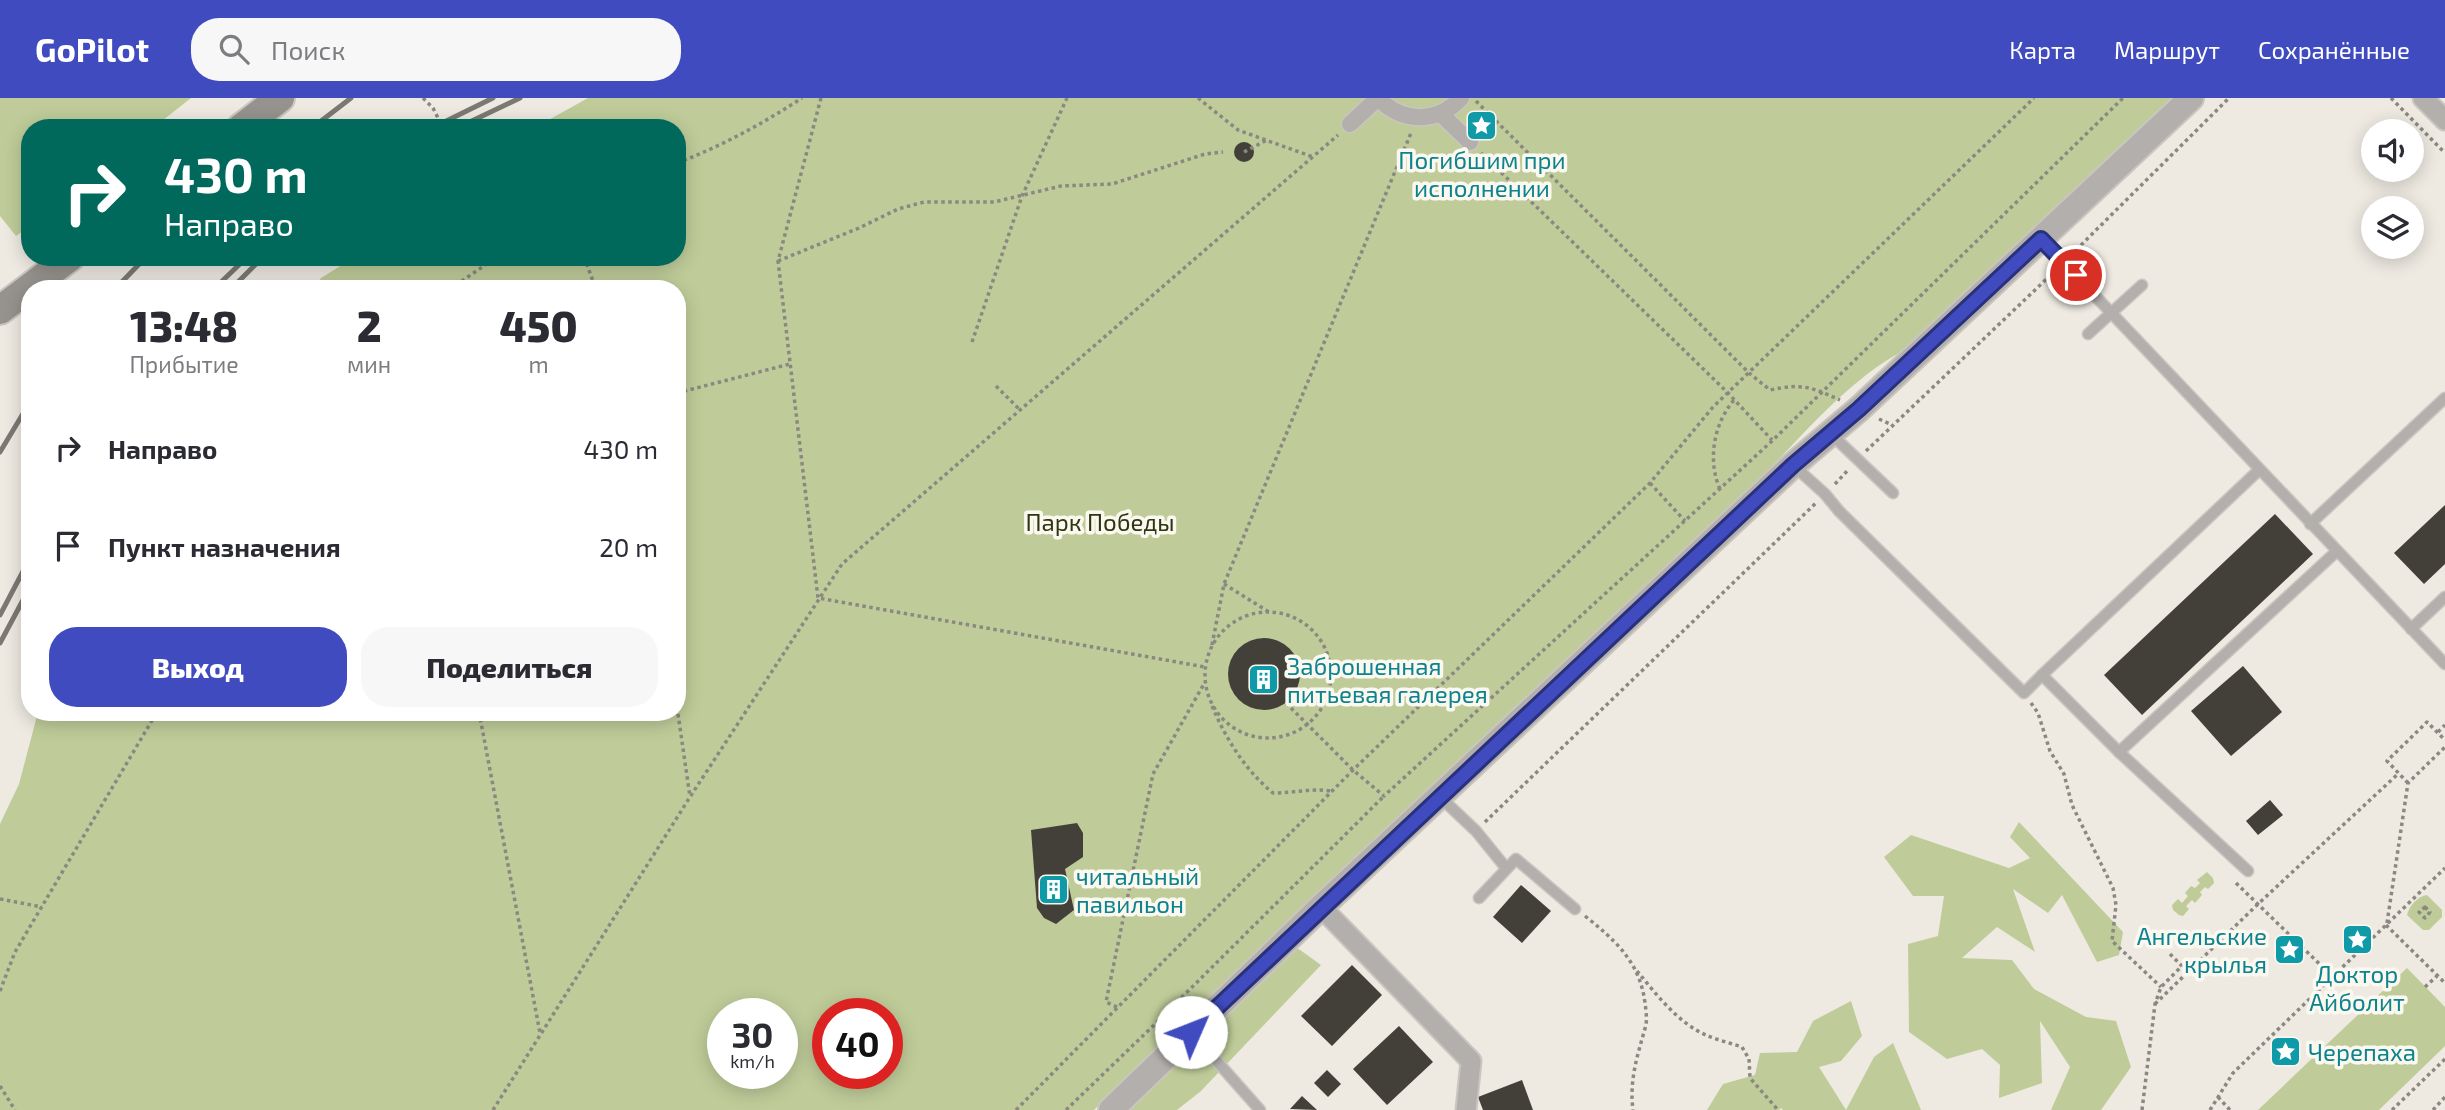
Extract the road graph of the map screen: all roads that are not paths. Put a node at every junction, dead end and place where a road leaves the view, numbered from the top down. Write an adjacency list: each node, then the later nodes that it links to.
1 (280, 98): 7 (main road)
2 (1378, 98): 6 (street); 9 (street)
3 (1461, 98): 6 (street)
4 (2191, 98): 11 (street)
5 (2423, 98): 8 (street)
6 (1441, 114): 10 (street)
7 (253, 119)
8 (2445, 120)
9 (1350, 124)
10 (1470, 142)
11 (2041, 239): 17 (lane); 20 (street)
12 (58, 266): 13 (main road)
13 (40, 280)
14 (2142, 285): 17 (lane)
15 (21, 294): 16 (main road)
16 (0, 310)
17 (2112, 313): 18 (lane); 22 (lane)
18 (2088, 334)
19 (2445, 398): 24 (lane)
20 (1829, 432): 21 (street); 23 (lane)
21 (1793, 465): 29 (lane); 31 (street)
22 (2259, 470): 24 (lane); 29 (lane)
23 (1893, 493)
24 (2310, 524): 25 (lane)
25 (2337, 551): 27 (lane); 30 (lane)
26 (2445, 597): 27 (lane)
27 (2411, 629): 28 (lane)
28 (2445, 664)
29 (2042, 675): 30 (lane)
30 (2119, 752): 33 (lane)
31 (1440, 797): 32 (lane); 35 (street)
32 (1506, 868): 34 (lane); 36 (lane)
33 (2248, 871)
34 (1479, 898)
35 (1321, 907): 37 (street); 40 (street)
36 (1575, 909)
37 (1191, 1032): 38 (street); 39 (lane)
38 (1111, 1110)
39 (1260, 1110)
40 (1466, 1110)

